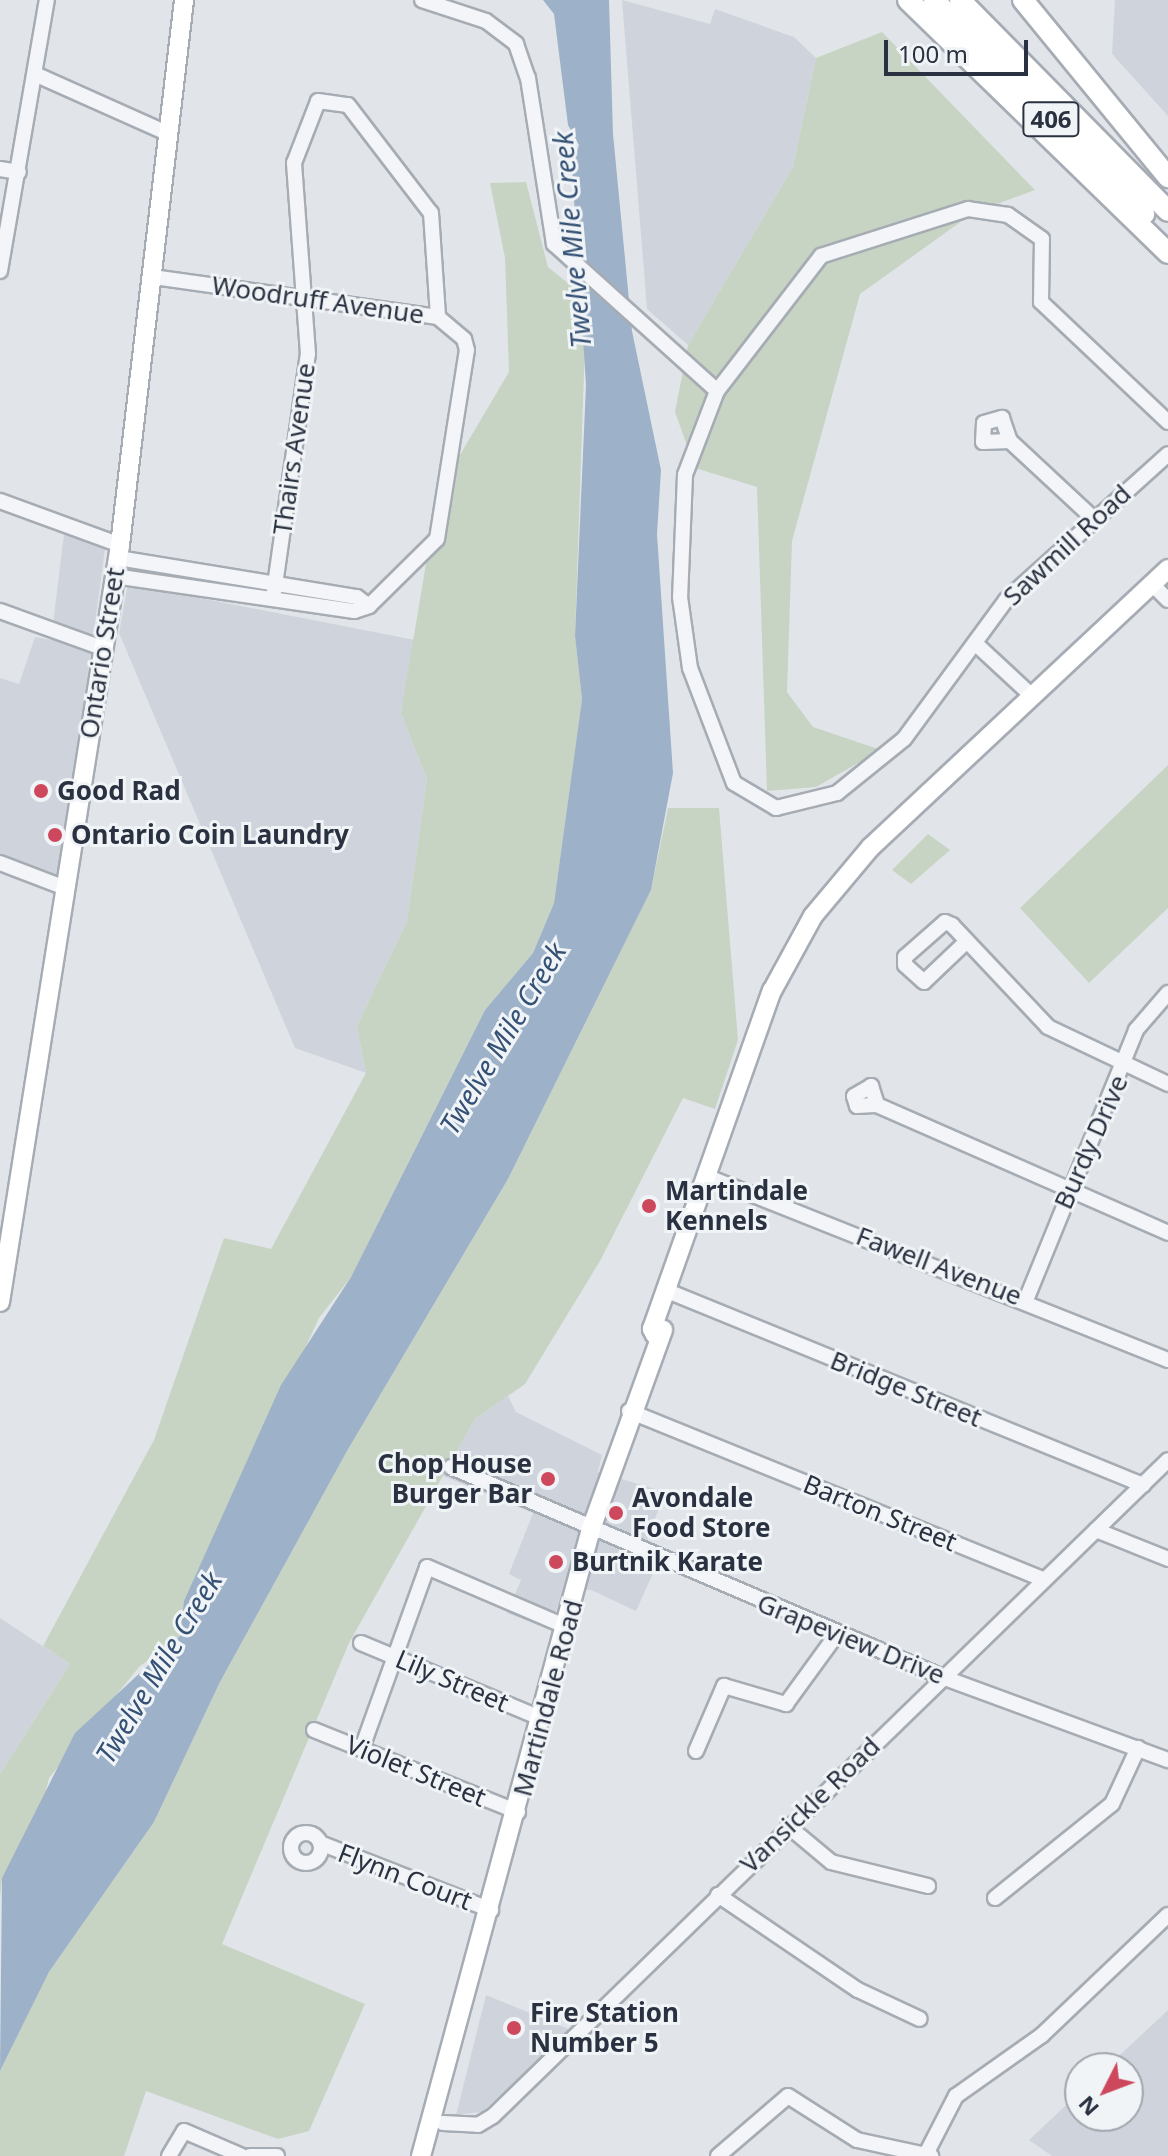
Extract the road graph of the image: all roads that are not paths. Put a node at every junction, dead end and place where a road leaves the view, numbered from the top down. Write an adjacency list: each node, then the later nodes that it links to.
1 (47, 0): 10 (street)
2 (184, 0): 11 (main road, Ontario Street)
3 (422, 0): 22 (street)
4 (908, 0): 17 (highway)
5 (934, 0): 16 (highway, 406)
6 (960, 0): 15 (highway, 406)
7 (1011, 0): 9 (highway)
8 (1023, 0): 9 (highway)
9 (1043, 26): 14 (highway)
10 (37, 75): 11 (street); 13 (street)
11 (169, 134): 19 (main road, Ontario Street)
12 (0, 169): 13 (street)
13 (19, 172): 18 (street)
14 (1168, 177)
15 (1168, 211)
16 (1168, 238)
17 (1168, 253)
18 (0, 271)
19 (154, 277): 20 (street, Woodruff Avenue); 28 (main road, Ontario Street)
20 (304, 298): 21 (street, Woodruff Avenue); 21 (street, Thairs Avenue); 31 (street, Thairs Avenue)
21 (438, 317): 31 (street, Woodruff Avenue)
22 (717, 391): 23 (street); 34 (street, Sawmill Road)
23 (1168, 422)
24 (1010, 441): 27 (street)
25 (1168, 454): 27 (street, Sawmill Road)
26 (0, 501): 28 (street)
27 (1093, 518): 34 (street, Sawmill Road)
28 (117, 560): 31 (street); 35 (main road, Ontario Street)
29 (1168, 569): 30 (main road, Martindale Road)
30 (1151, 583): 32 (street); 36 (main road, Martindale Road)
31 (274, 591)
32 (1168, 600)
33 (0, 611): 35 (street)
34 (976, 644): 36 (street)
35 (102, 648): 38 (main road, Ontario Street)
36 (1030, 694): 44 (main road, Martindale Road)
37 (0, 863): 38 (street)
38 (65, 888): 47 (main road, Ontario Street)
39 (967, 941): 41 (street)
40 (1168, 993): 41 (street, Burdy Drive)
41 (1126, 1063): 42 (street); 45 (street, Burdy Drive)
42 (1168, 1084)
43 (877, 1105): 45 (street)
44 (708, 1177): 49 (street, Fawell Avenue); 50 (main road, Martindale Road)
45 (1067, 1191): 46 (street); 49 (street, Burdy Drive)
46 (1168, 1233)
47 (14, 1248): 48 (main road); 51 (main road, Ontario Street)
48 (0, 1262)
49 (1026, 1300): 52 (street, Fawell Avenue)
50 (667, 1301): 53 (main road, Martindale Road); 56 (street, Bridge Street)
51 (0, 1302)
52 (1168, 1360)
53 (629, 1411): 57 (main road, Martindale Road); 60 (street, Barton Street)
54 (1168, 1460): 56 (street, Vansickle Road)
55 (451, 1467): 57 (street, Grapeview Drive)
56 (1143, 1485): 58 (street, Vansickle Road)
57 (591, 1529): 61 (main road, Martindale Road); 62 (street, Grapeview Drive)
58 (1096, 1530): 59 (street); 60 (street, Vansickle Road)
59 (1168, 1559)
60 (1043, 1579): 65 (street, Vansickle Road)
61 (567, 1627): 64 (street); 66 (main road, Martindale Road)
62 (837, 1634): 65 (street, Grapeview Drive); 70 (street)
63 (361, 1643): 64 (street, Lily Street)
64 (397, 1659): 66 (street, Lily Street); 68 (street)
65 (945, 1678): 69 (street, Grapeview Drive); 73 (street, Vansickle Road)
66 (543, 1719): 72 (main road, Martindale Road)
67 (314, 1730): 68 (street, Violet Street)
68 (362, 1748): 72 (street, Violet Street)
69 (1138, 1748): 71 (street, Grapeview Drive); 77 (street)
70 (696, 1751)
71 (1168, 1760)
72 (518, 1812): 78 (main road, Martindale Road)
73 (788, 1826): 75 (street); 76 (street, Vansickle Road)
74 (320, 1843): 78 (street, Flynn Court)
75 (928, 1886)
76 (718, 1895): 80 (street); 82 (street, Vansickle Road)
77 (995, 1898)
78 (491, 1910): 81 (main road, Martindale Road)
79 (1168, 1915): 83 (street)
80 (920, 2019)
81 (451, 2065): 82 (main road, Martindale Road); 88 (main road, Martindale Road)
82 (443, 2123): 89 (main road, Martindale Road)
83 (927, 2155): 90 (street)
84 (169, 2156): 85 (street)
85 (242, 2156)
86 (250, 2156): 87 (street)
87 (277, 2156)
88 (421, 2156)
89 (433, 2156)
90 (718, 2156)

